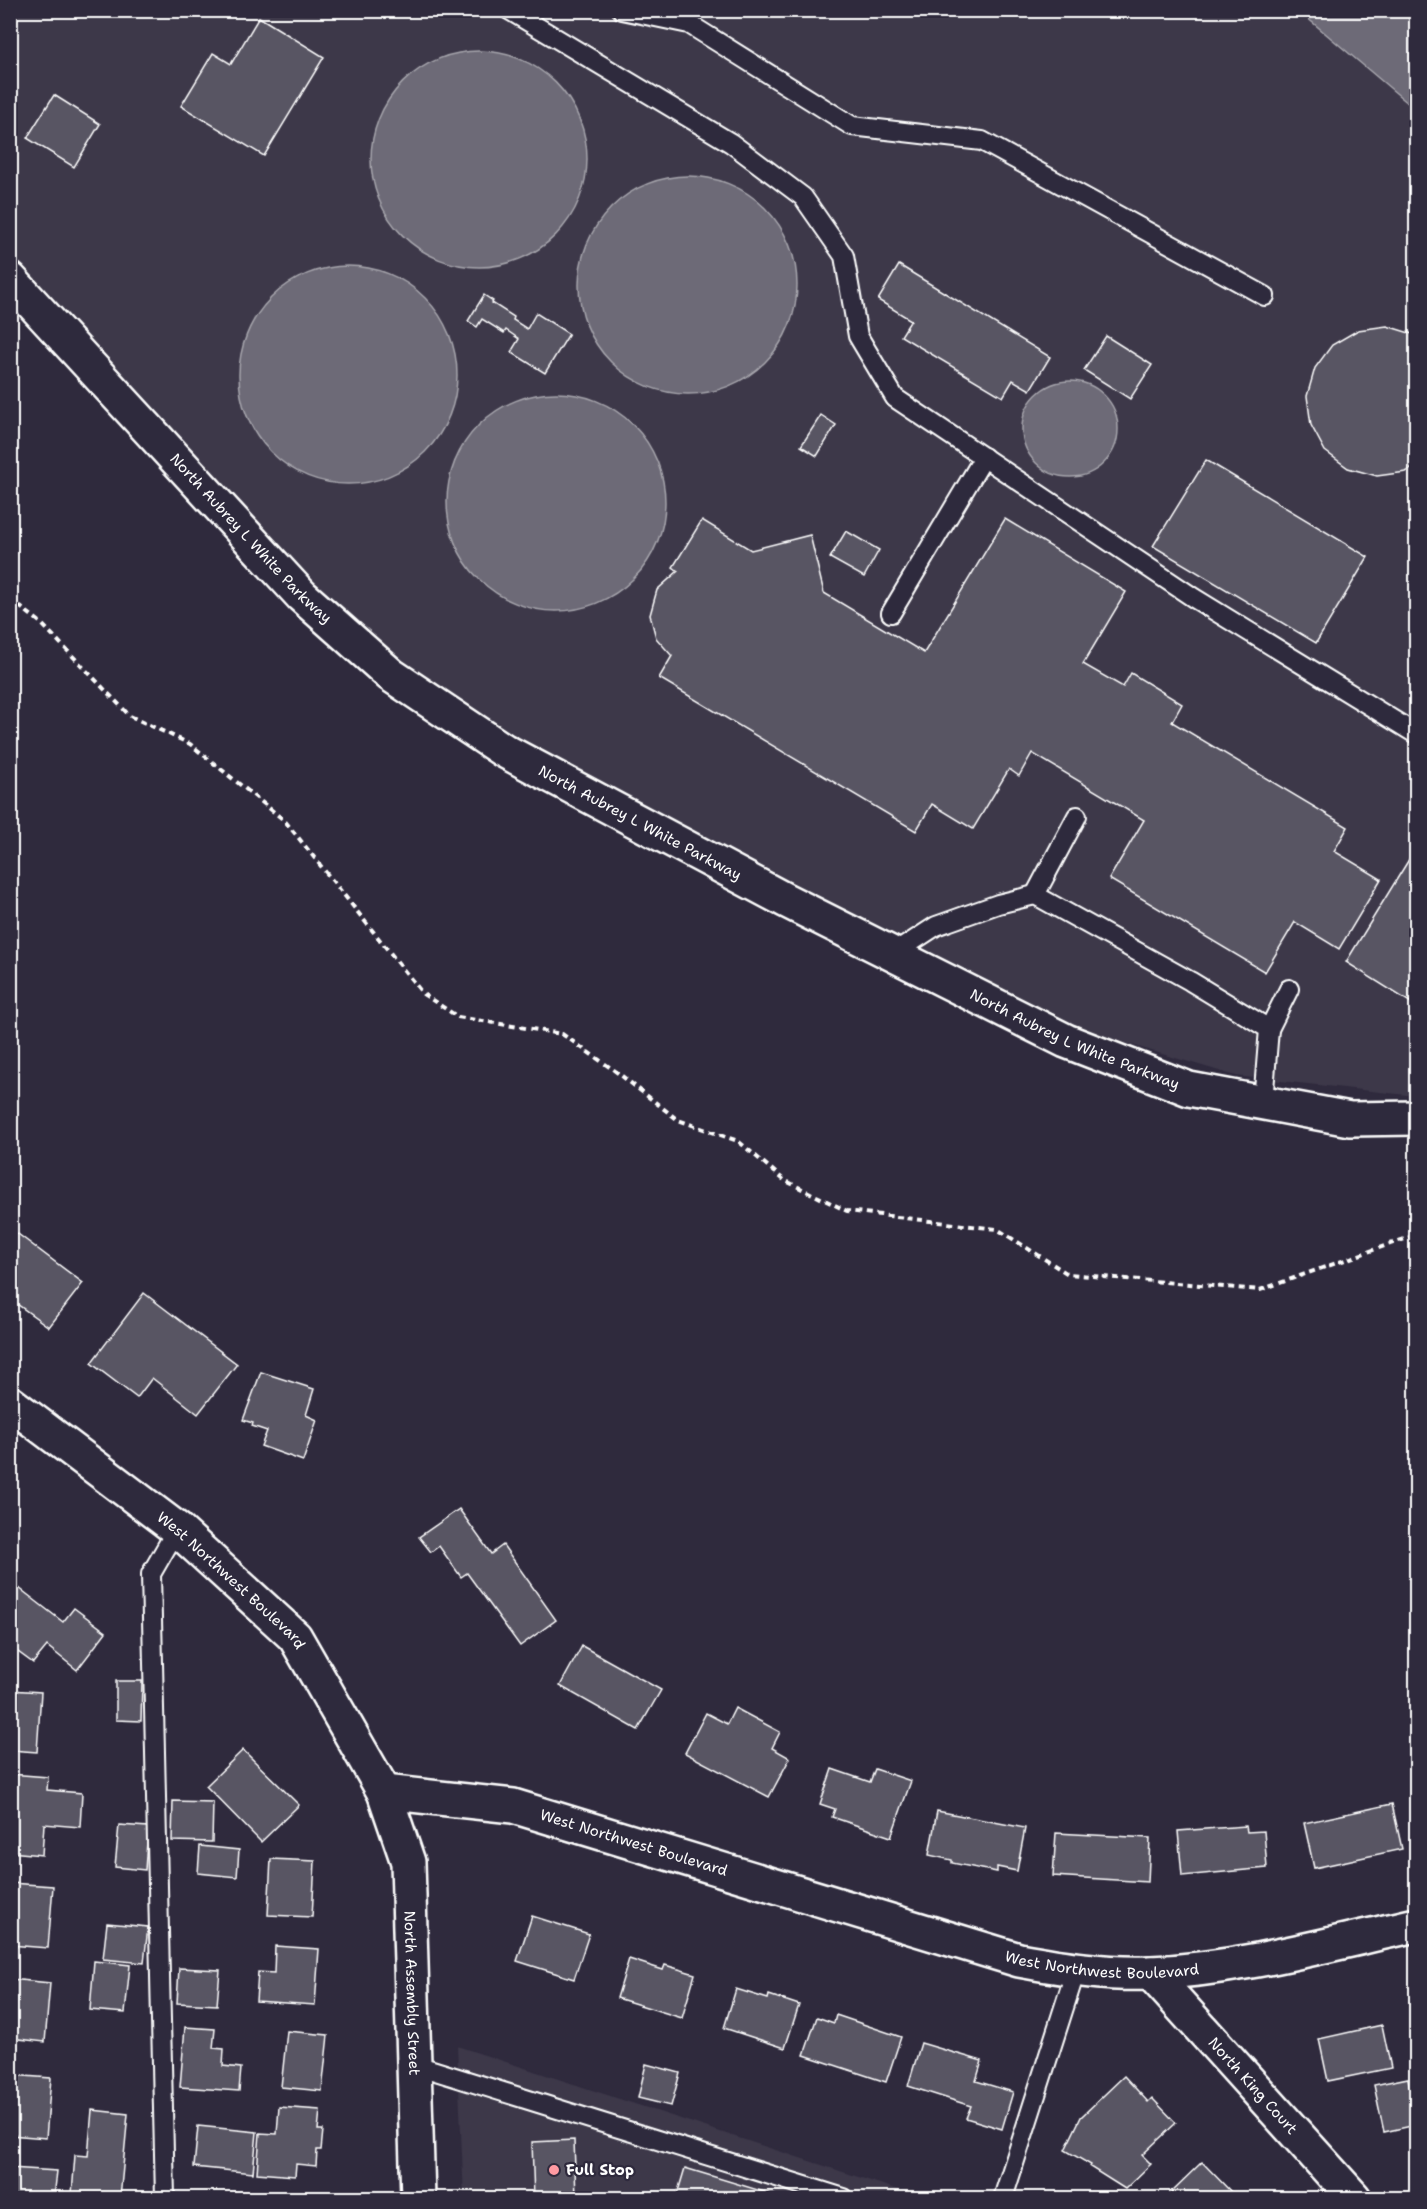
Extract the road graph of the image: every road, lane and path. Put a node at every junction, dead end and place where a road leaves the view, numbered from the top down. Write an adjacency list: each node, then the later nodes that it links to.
1 (509, 10): 5 (lane)
2 (622, 10): 4 (lane)
3 (10, 279): 11 (street, North Aubrey L White Parkway)
4 (1265, 296)
5 (984, 457): 7 (lane); 8 (lane)
6 (10, 599): 16 (path)
7 (891, 613)
8 (1416, 734)
9 (1077, 816): 10 (lane)
10 (1035, 895): 11 (lane); 13 (lane)
11 (893, 954): 14 (street, North Aubrey L White Parkway)
12 (1289, 989): 13 (lane)
13 (1269, 1029): 14 (lane)
14 (1263, 1102): 15 (street, North Aubrey L White Parkway)
15 (1416, 1118)
16 (1416, 1235)
17 (10, 1403): 18 (street, West Northwest Boulevard)
18 (177, 1529): 19 (street, West Northwest Boulevard); 24 (lane)
19 (384, 1792): 21 (street, West Northwest Boulevard); 23 (street, North Assembly Street)
20 (1416, 1925): 22 (street, West Northwest Boulevard)
21 (1076, 1970): 22 (street, West Northwest Boulevard); 27 (lane)
22 (1151, 1973): 28 (street, North King Court)
23 (413, 2064): 25 (street, North Assembly Street); 26 (lane)
24 (165, 2199)
25 (418, 2199)
26 (844, 2199)
27 (1003, 2199)
28 (1354, 2199)

